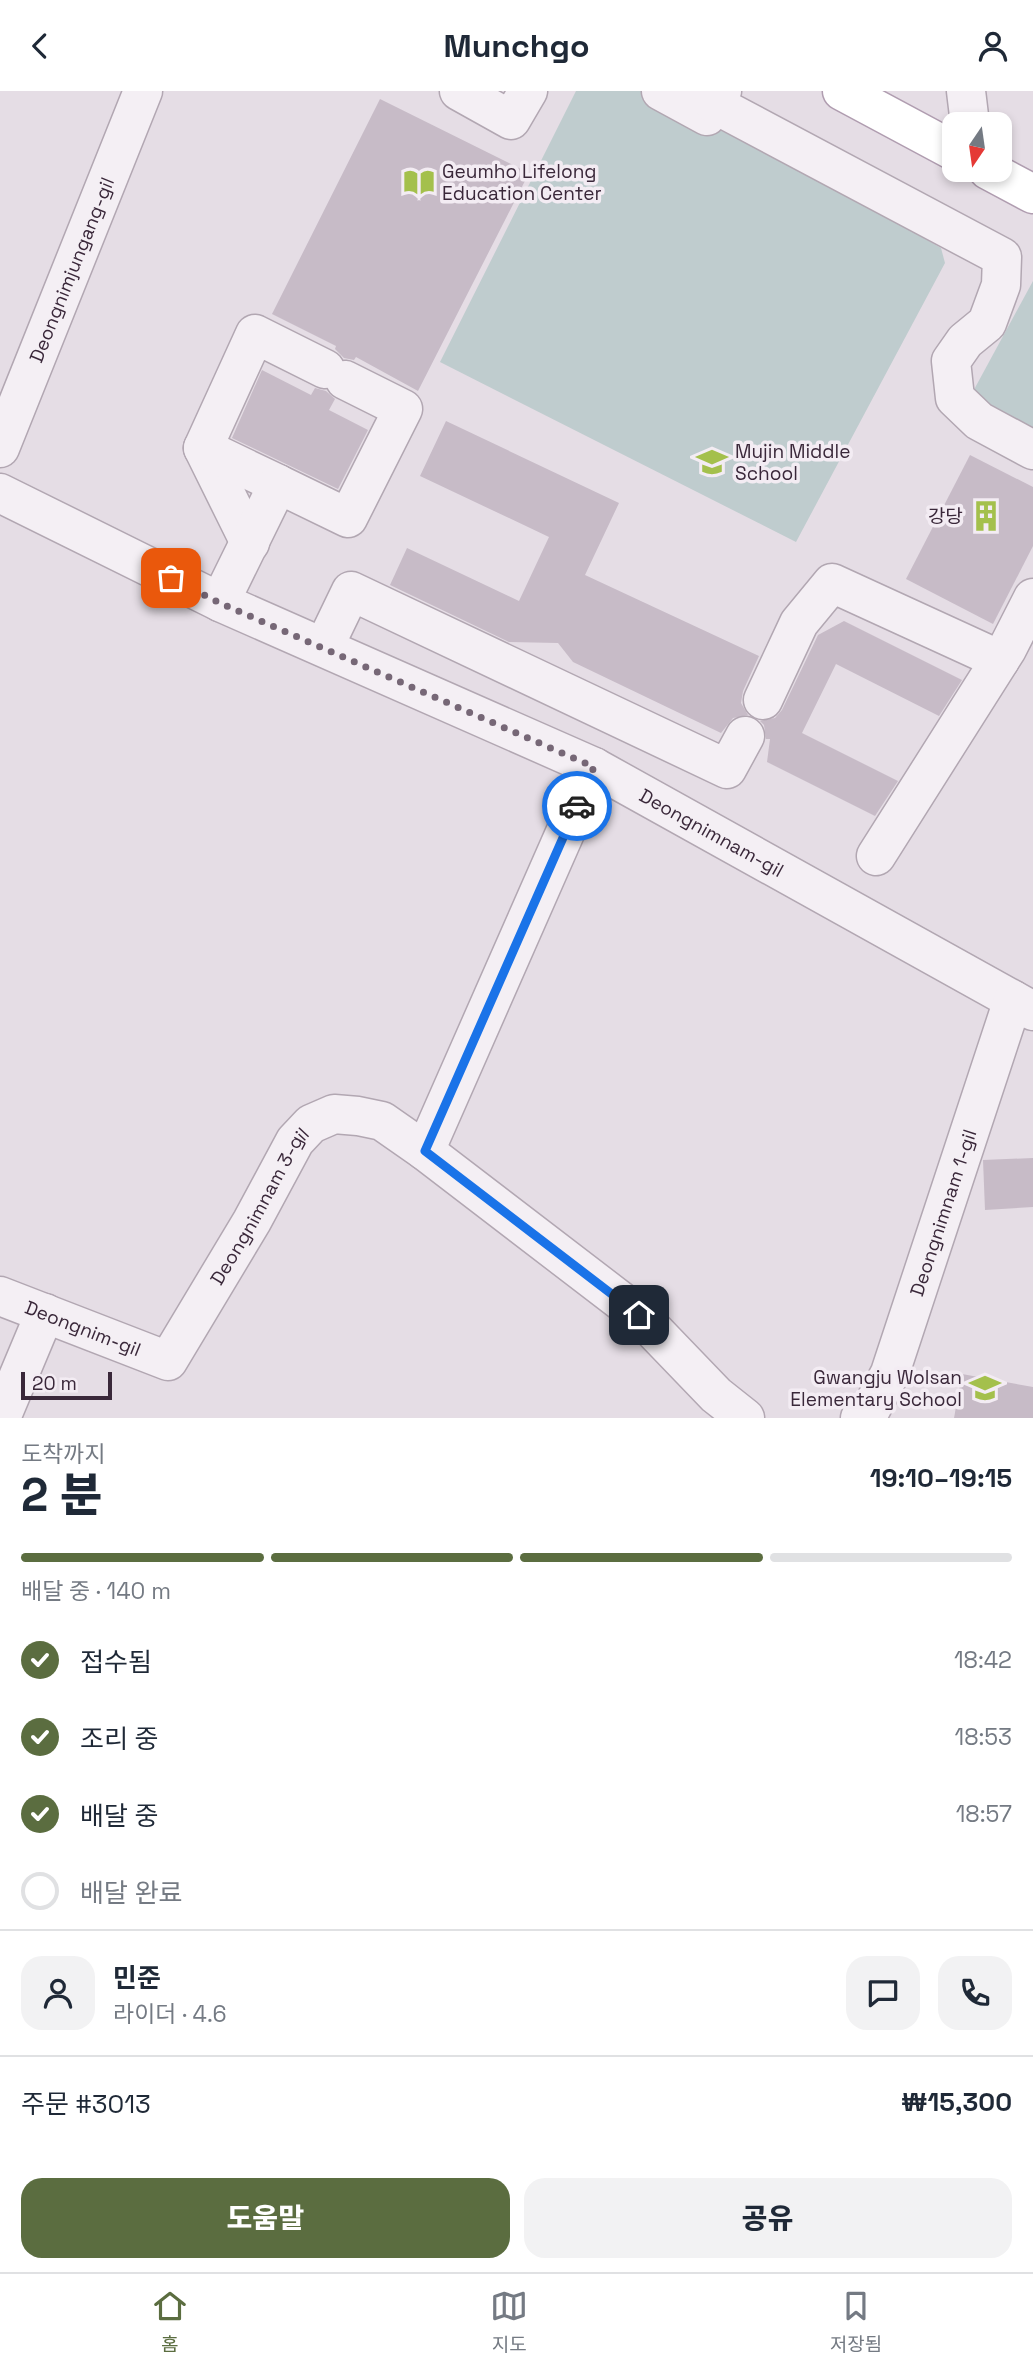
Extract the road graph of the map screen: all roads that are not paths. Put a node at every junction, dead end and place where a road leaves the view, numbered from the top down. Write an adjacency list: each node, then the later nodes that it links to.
1 (142, 91): 12 (street, Deongnimjungang-gil)
2 (459, 91): 3 (street)
3 (528, 91)
4 (661, 91): 7 (street)
5 (842, 91): 9 (main road)
6 (966, 91): 8 (street)
7 (718, 98): 14 (street)
8 (969, 112)
9 (942, 145)
10 (1010, 182): 11 (main road)
11 (1033, 194)
12 (0, 448)
13 (203, 448): 15 (street); 15 (street); 17 (street)
14 (1033, 450)
15 (278, 484): 17 (street)
16 (0, 493): 19 (street, Deongnimnam-gil)
17 (250, 543): 19 (street)
18 (1033, 598): 21 (street)
19 (220, 603): 20 (street, Deongnimnam-gil)
20 (324, 647): 23 (street); 24 (street, Deongnimnam-gil)
21 (1000, 660): 22 (street); 25 (street)
22 (762, 700)
23 (745, 736)
24 (594, 767): 26 (street, Deongnimnam-gil); 27 (street)
25 (876, 856)
26 (1023, 1006): 33 (street, Deongnimnam 1-gil)
27 (425, 1151): 30 (street, Deongnimnam 3-gil); 32 (street)
28 (0, 1296): 29 (street, Deongnim-gil)
29 (45, 1313): 30 (street, Deongnim-gil); 31 (street)
30 (168, 1361)
31 (1, 1418)
32 (746, 1418)
33 (860, 1418)

